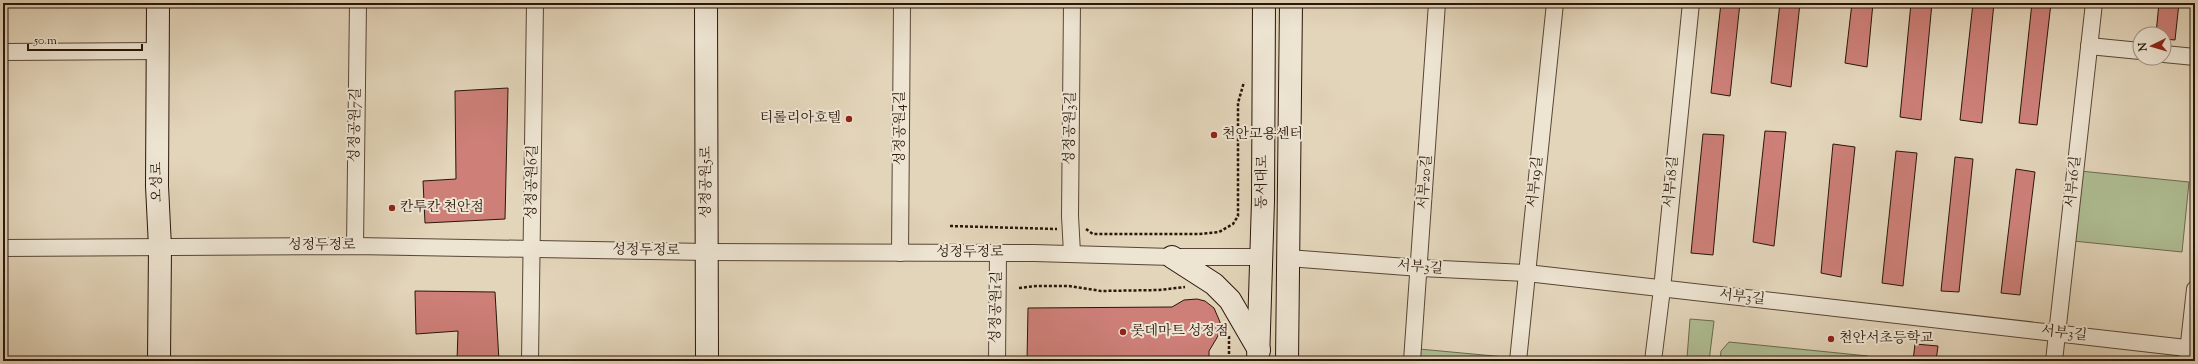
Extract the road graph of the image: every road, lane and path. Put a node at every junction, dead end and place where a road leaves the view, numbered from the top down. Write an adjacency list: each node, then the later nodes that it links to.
1 (158, 3): 15 (street, 오성로)
2 (358, 3): 23 (street, 성정공원7길)
3 (535, 3): 26 (street, 성정공원6길)
4 (706, 3): 27 (street, 성정공원5로)
5 (902, 3): 28 (street, 성정공원4길)
6 (1072, 3): 30 (street, 성정공원3길)
7 (1264, 3): 32 (street, 동서대로)
8 (1291, 3): 33 (street, 동서대로)
9 (1437, 3): 34 (street, 서부20길)
10 (1554, 3): 35 (street, 서부19길)
11 (2094, 3): 13 (street, 서부16길)
12 (1688, 4): 38 (street, 서부18길)
13 (2089, 46): 14 (street); 40 (street, 서부16길)
14 (2132, 50)
15 (158, 51): 16 (street); 24 (street, 오성로)
16 (3, 52)
17 (2172, 55): 18 (street)
18 (2195, 57)
19 (1246, 74): 22 (path)
20 (950, 226): 21 (path)
21 (1059, 226)
22 (1093, 234)
23 (355, 246): 24 (street, 성정두정로); 26 (street, 성정두정로)
24 (160, 247): 25 (street, 성정두정로); 44 (street, 오성로)
25 (3, 248)
26 (532, 248): 27 (street, 성정두정로); 45 (street, 성정공원6길)
27 (707, 252): 28 (street, 성정두정로); 46 (street, 성정공원5로)
28 (900, 253): 29 (street, 성정두정로)
29 (998, 254): 30 (street, 성정두정로); 47 (street, 성정공원1길)
30 (1072, 254): 31 (street, 성정두정로)
31 (1172, 257): 32 (street, 성정두정로); 43 (street)
32 (1262, 257): 33 (street, 성정두정로); 43 (street, 동서대로)
33 (1288, 258): 34 (street, 서부3길); 49 (street, 동서대로)
34 (1420, 268): 35 (street, 서부3길); 50 (street, 서부20길)
35 (1527, 273): 38 (street, 서부3길); 51 (street, 서부19길)
36 (1189, 287): 37 (path)
37 (1019, 288)
38 (1662, 289): 40 (street, 서부3길); 52 (street, 서부18길)
39 (2195, 289): 42 (street)
40 (2057, 333): 42 (street, 서부3길); 53 (street, 서부16길)
41 (1229, 334): 48 (path)
42 (2190, 353)
43 (1259, 355)
44 (159, 361)
45 (530, 361)
46 (707, 361)
47 (997, 361)
48 (1229, 361)
49 (1287, 361)
50 (1412, 361)
51 (1518, 361)
52 (1653, 361)
53 (2054, 361)

